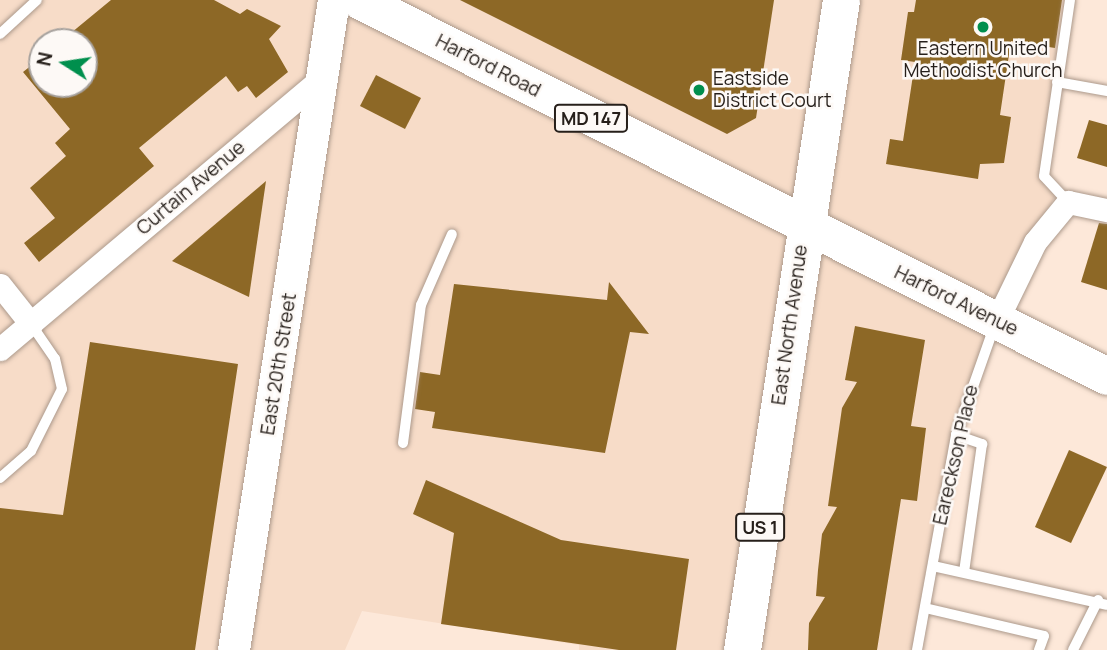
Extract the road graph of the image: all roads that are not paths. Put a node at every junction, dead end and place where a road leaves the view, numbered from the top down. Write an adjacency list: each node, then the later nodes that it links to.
1 (37, 0): 6 (lane)
2 (334, 0): 7 (street)
3 (359, 0): 12 (main road, Harford Road / MD 147)
4 (841, 0): 12 (main road, East North Avenue / US 1)
5 (1070, 0): 8 (lane)
6 (0, 34)
7 (323, 77): 16 (street, Curtain Avenue); 26 (street, East 20th Street)
8 (1057, 82): 9 (lane); 10 (lane)
9 (1107, 91)
10 (1068, 202): 11 (street); 15 (street, Eareckson Place)
11 (1107, 210)
12 (805, 226): 15 (main road, Harford Avenue); 27 (main road, East North Avenue / US 1)
13 (452, 234): 20 (lane)
14 (0, 285): 16 (street)
15 (996, 322): 18 (main road, Harford Avenue); 19 (lane, Eareckson Place)
16 (31, 324): 17 (street, Curtain Avenue); 21 (lane)
17 (0, 349)
18 (1107, 376)
19 (956, 435): 22 (lane, Eareckson Place); 23 (lane)
20 (402, 443)
21 (0, 478)
22 (933, 566): 23 (lane); 25 (lane, Eareckson Place)
23 (964, 572): 24 (lane)
24 (1103, 602): 30 (lane)
25 (925, 608): 28 (lane, Eareckson Place); 29 (lane)
26 (234, 650)
27 (742, 650)
28 (917, 650)
29 (1039, 650)
30 (1073, 650)

